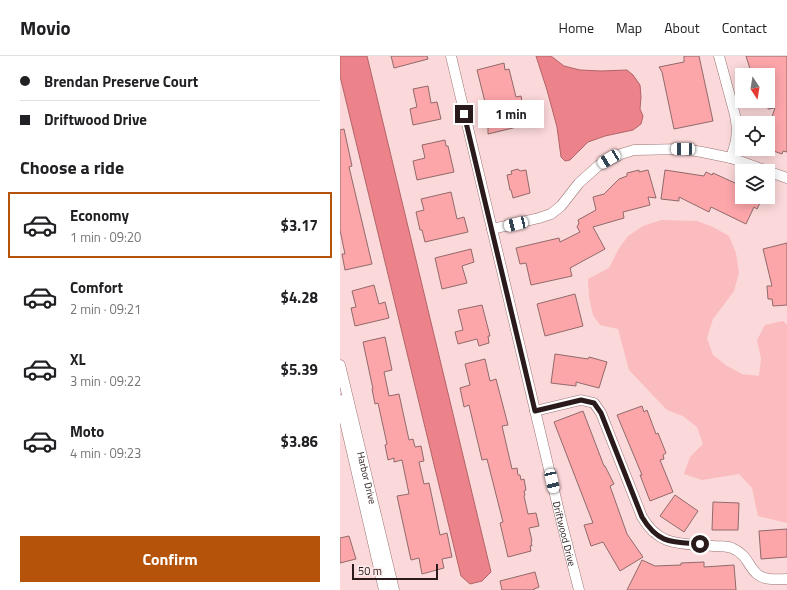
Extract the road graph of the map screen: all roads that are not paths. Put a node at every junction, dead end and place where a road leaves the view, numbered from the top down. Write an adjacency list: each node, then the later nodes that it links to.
1 (451, 56): 5 (street, Driftwood Drive)
2 (719, 56): 3 (street)
3 (731, 158): 4 (street); 5 (street)
4 (787, 178)
5 (492, 229): 8 (street, Driftwood Drive)
6 (340, 365): 11 (street, Harbor Drive)
7 (340, 400): 10 (street, Harbor Drive)
8 (535, 411): 9 (street); 12 (street, Driftwood Drive)
9 (787, 579)
10 (384, 590)
11 (394, 590)
12 (579, 590)

